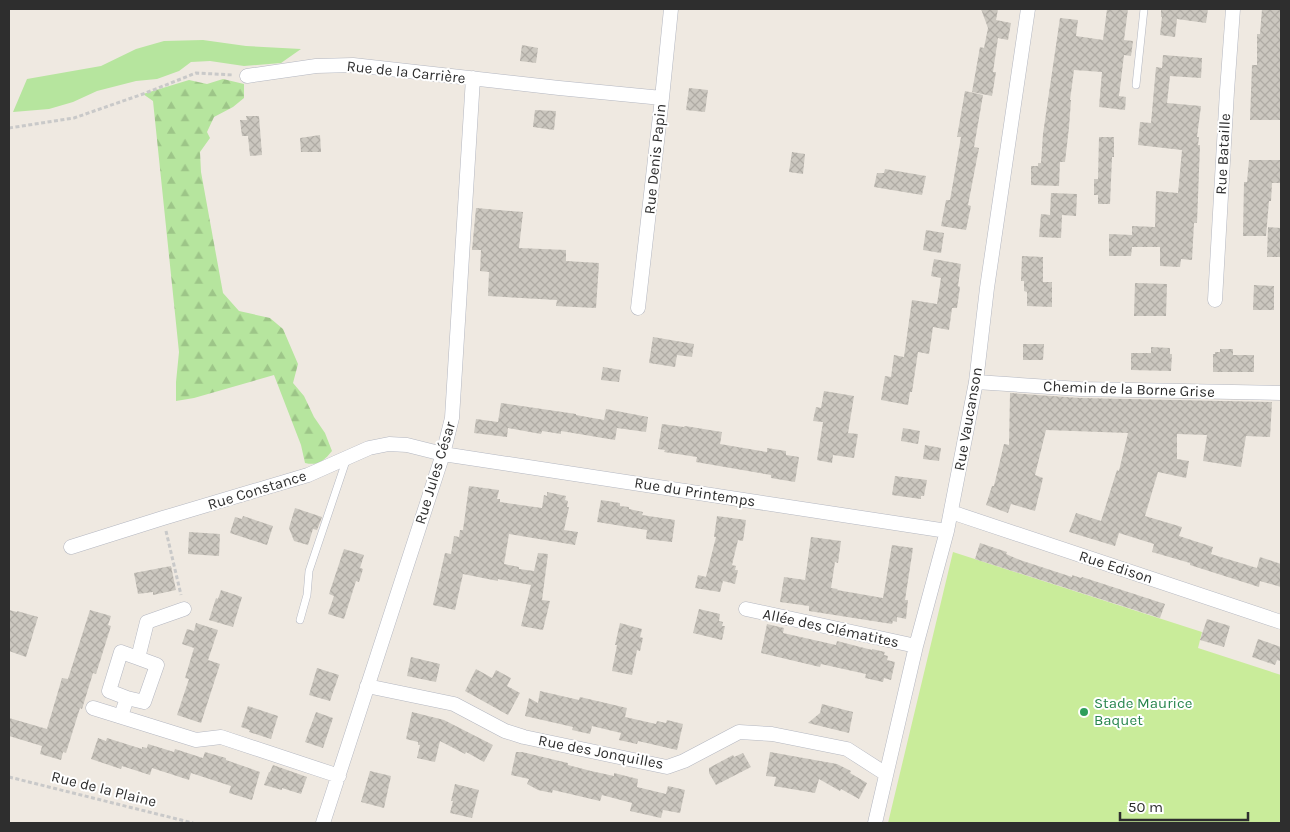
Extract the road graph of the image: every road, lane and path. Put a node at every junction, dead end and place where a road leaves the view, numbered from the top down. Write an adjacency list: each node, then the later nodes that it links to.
1 (671, 9): 8 (street, Rue Denis Papin)
2 (1028, 9): 12 (street, Rue Vaucanson)
3 (1144, 9): 7 (lane)
4 (1233, 9): 10 (street, Rue Bataille)
5 (247, 76): 6 (street, Rue de la Carrière); 9 (path)
6 (473, 78): 8 (street, Rue de la Carrière); 14 (street, Rue Jules César)
7 (1136, 85)
8 (662, 98): 11 (street, Rue Denis Papin)
9 (9, 128)
10 (1215, 300)
11 (638, 308)
12 (976, 382): 13 (street, Chemin de la Borne Grise); 16 (street, Rue Vaucanson)
13 (1281, 393)
14 (443, 454): 15 (street, Rue Constance); 18 (street, Rue du Printemps); 26 (street, Rue Jules César)
15 (347, 458): 17 (street, Rue Constance); 22 (lane)
16 (950, 512): 18 (street, Rue Vaucanson); 23 (street, Rue Edison)
17 (163, 518): 19 (street, Rue Constance); 20 (path)
18 (947, 531): 24 (street, Rue Vaucanson)
19 (70, 547)
20 (184, 609): 25 (street)
21 (746, 609): 24 (street, Allée des Clématites)
22 (300, 620)
23 (1281, 622)
24 (916, 646): 30 (street, Rue Vaucanson)
25 (138, 658): 27 (street); 27 (street)
26 (367, 686): 30 (street, Rue des Jonquilles); 31 (street, Rue Jules César)
27 (128, 698): 29 (street)
28 (93, 708): 29 (street)
29 (121, 716): 31 (street)
30 (886, 774): 35 (street, Rue Vaucanson)
31 (339, 776): 34 (street, Rue Jules César)
32 (9, 777): 33 (path, Rue de la Plaine)
33 (193, 823)
34 (323, 823)
35 (875, 823)

